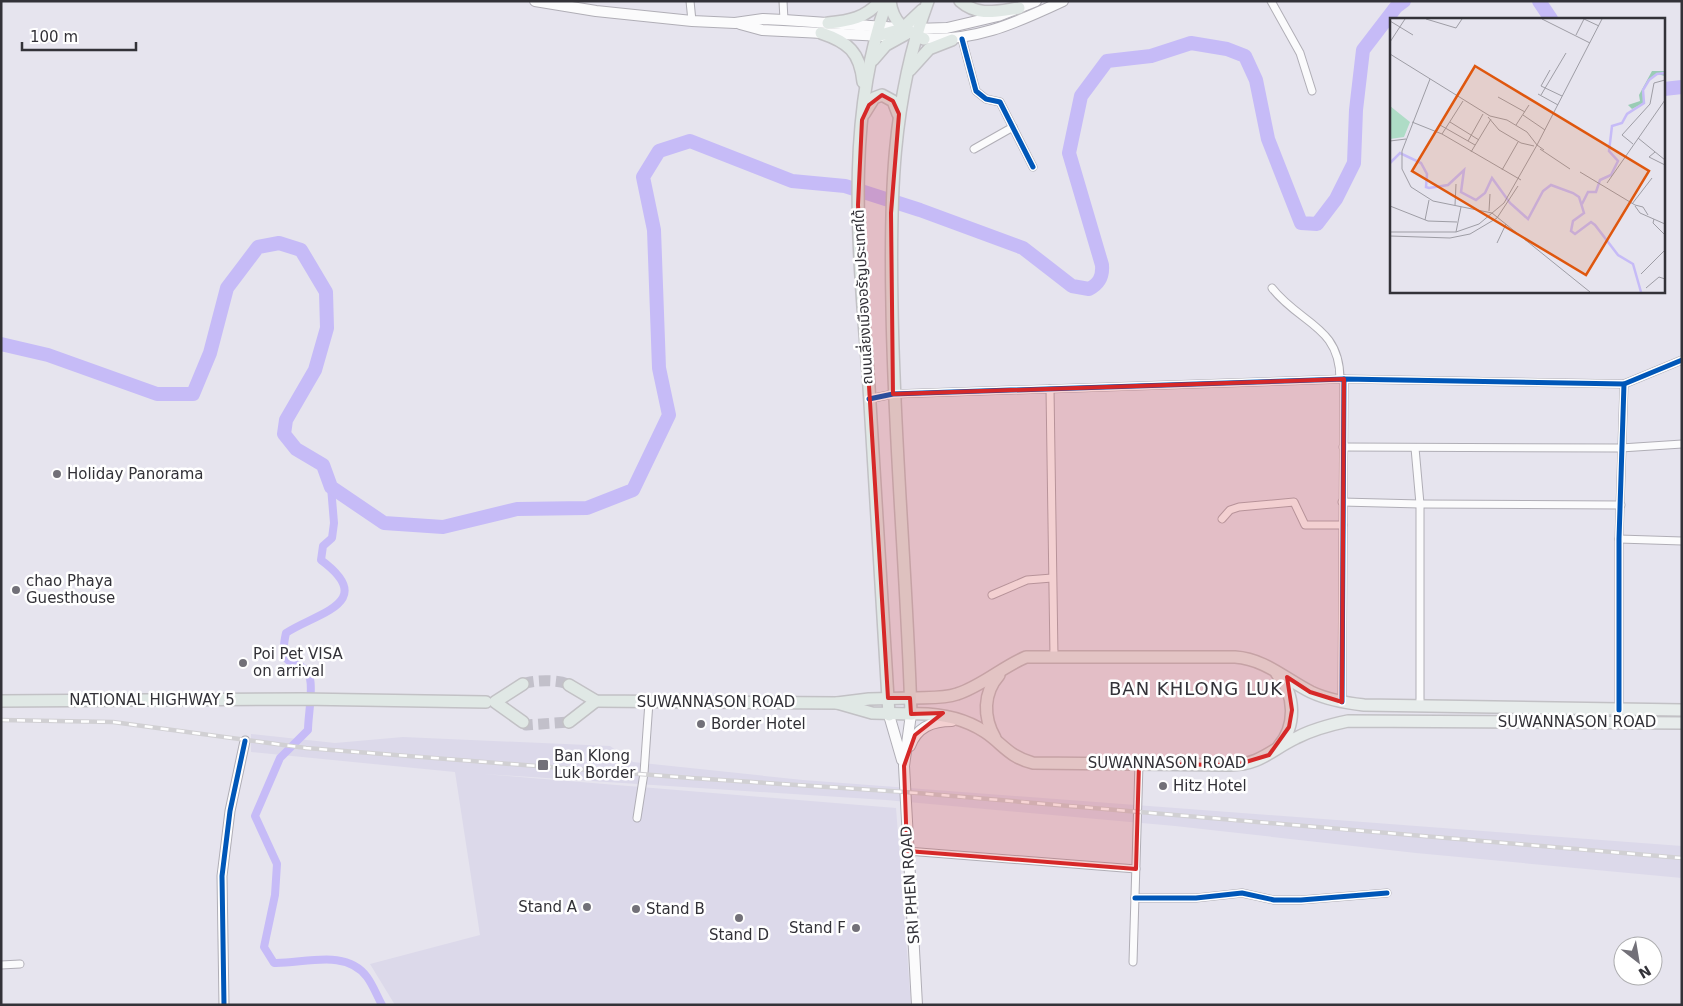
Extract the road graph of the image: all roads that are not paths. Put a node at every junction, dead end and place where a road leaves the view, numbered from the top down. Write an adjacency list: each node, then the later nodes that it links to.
1 (535, 1): 12 (main road)
2 (690, 1): 12 (street)
3 (783, 1): 13 (street)
4 (880, 1): 15 (highway)
5 (888, 1): 17 (highway, ถนนเลี่ยงเมืองอรัญประเทศใต้); 18 (highway)
6 (960, 1): 11 (highway)
7 (1036, 1): 11 (main road)
8 (1063, 1): 19 (main road)
9 (1271, 1): 24 (street)
10 (927, 3): 18 (highway, ถนนเลี่ยงเมืองอรัญประเทศใต้)
11 (1019, 8): 18 (main road)
12 (692, 20): 14 (main road)
13 (784, 20): 14 (main road); 15 (main road)
14 (734, 23): 16 (main road)
15 (828, 23): 17 (main road)
16 (821, 33): 17 (main road); 23 (highway)
17 (877, 33): 18 (highway); 21 (highway, ถนนเลี่ยงเมืองอรัญประเทศใต้)
18 (910, 34): 19 (main road); 20 (highway, ถนนเลี่ยงเมืองอรัญประเทศใต้); 20 (highway); 21 (highway)
19 (957, 39): 22 (highway); 27 (street)
20 (910, 60): 22 (highway, ถนนเลี่ยงเมืองอรัญประเทศใต้)
21 (870, 64): 23 (highway, ถนนเลี่ยงเมืองอรัญประเทศใต้)
22 (907, 73): 25 (highway, ถนนเลี่ยงเมืองอรัญประเทศใต้)
23 (864, 91): 26 (highway, ถนนเลี่ยงเมืองอรัญประเทศใต้)
24 (1312, 91)
25 (898, 114): 26 (highway); 35 (highway, ถนนเลี่ยงเมืองอรัญประเทศใต้)
26 (862, 120): 36 (highway, ถนนเลี่ยงเมืองอรัญประเทศใต้)
27 (1013, 127): 28 (street); 29 (street)
28 (974, 149)
29 (1033, 167)
30 (1272, 288): 32 (street)
31 (1682, 360): 33 (street)
32 (1342, 379): 33 (street); 34 (street); 38 (street)
33 (1624, 384): 40 (street)
34 (1050, 388): 35 (street); 48 (street)
35 (893, 394): 36 (street); 56 (highway, ถนนเลี่ยงเมืองอรัญประเทศใต้)
36 (869, 399): 55 (highway, ถนนเลี่ยงเมืองอรัญประเทศใต้)
37 (1682, 444): 40 (street)
38 (1343, 447): 39 (street); 41 (street)
39 (1415, 448): 40 (street); 42 (street)
40 (1621, 448): 43 (street)
41 (1342, 502): 42 (street); 45 (street)
42 (1420, 504): 43 (street); 63 (street)
43 (1621, 505): 46 (street)
44 (1222, 519): 45 (street)
45 (1343, 525): 61 (street)
46 (1619, 539): 47 (street); 64 (street)
47 (1682, 541)
48 (1052, 578): 49 (street); 50 (street)
49 (992, 595)
50 (1054, 656): 51 (main road, SUWANNASON ROAD); 52 (main road, SUWANNASON ROAD)
51 (1268, 666): 61 (main road, SUWANNASON ROAD); 74 (main road)
52 (1004, 669): 56 (main road, SUWANNASON ROAD); 73 (main road)
53 (523, 684): 69 (highway)
54 (569, 685): 58 (highway, SUWANNASON ROAD)
55 (888, 698): 56 (highway, SUWANNASON ROAD); 62 (highway, SUWANNASON ROAD); 67 (highway, ถนนเลี่ยงเมืองอรัญประเทศใต้)
56 (910, 698): 66 (highway, ถนนเลี่ยงเมืองอรัญประเทศใต้)
57 (1, 701): 59 (highway, NATIONAL HIGHWAY 5)
58 (596, 701): 60 (highway, SUWANNASON ROAD); 70 (highway)
59 (486, 702)
60 (649, 702): 62 (highway, SUWANNASON ROAD); 77 (street)
61 (1342, 702): 63 (main road, SUWANNASON ROAD)
62 (837, 703): 67 (highway, SUWANNASON ROAD)
63 (1420, 706): 64 (main road, SUWANNASON ROAD)
64 (1619, 710): 65 (main road, SUWANNASON ROAD)
65 (1682, 710)
66 (910, 714): 67 (highway, SUWANNASON ROAD); 68 (main road, SUWANNASON ROAD); 76 (main road, SRI PHEN ROAD)
67 (890, 715): 76 (main road, SRI PHEN ROAD)
68 (962, 720): 73 (main road, SUWANNASON ROAD); 76 (main road)
69 (523, 722)
70 (568, 722)
71 (1682, 723): 74 (main road, SUWANNASON ROAD)
72 (245, 741): 85 (street)
73 (997, 742): 75 (main road, SUWANNASON ROAD)
74 (1274, 751): 75 (main road, SUWANNASON ROAD)
75 (1139, 764): 79 (street)
76 (904, 766): 78 (main road, SRI PHEN ROAD)
77 (637, 818)
78 (907, 851): 79 (street); 86 (main road, SRI PHEN ROAD)
79 (1136, 869): 81 (street)
80 (1387, 893): 81 (street)
81 (1135, 898): 82 (street)
82 (1133, 962)
83 (20, 964): 84 (street)
84 (1, 965)
85 (224, 1005)
86 (918, 1005)

